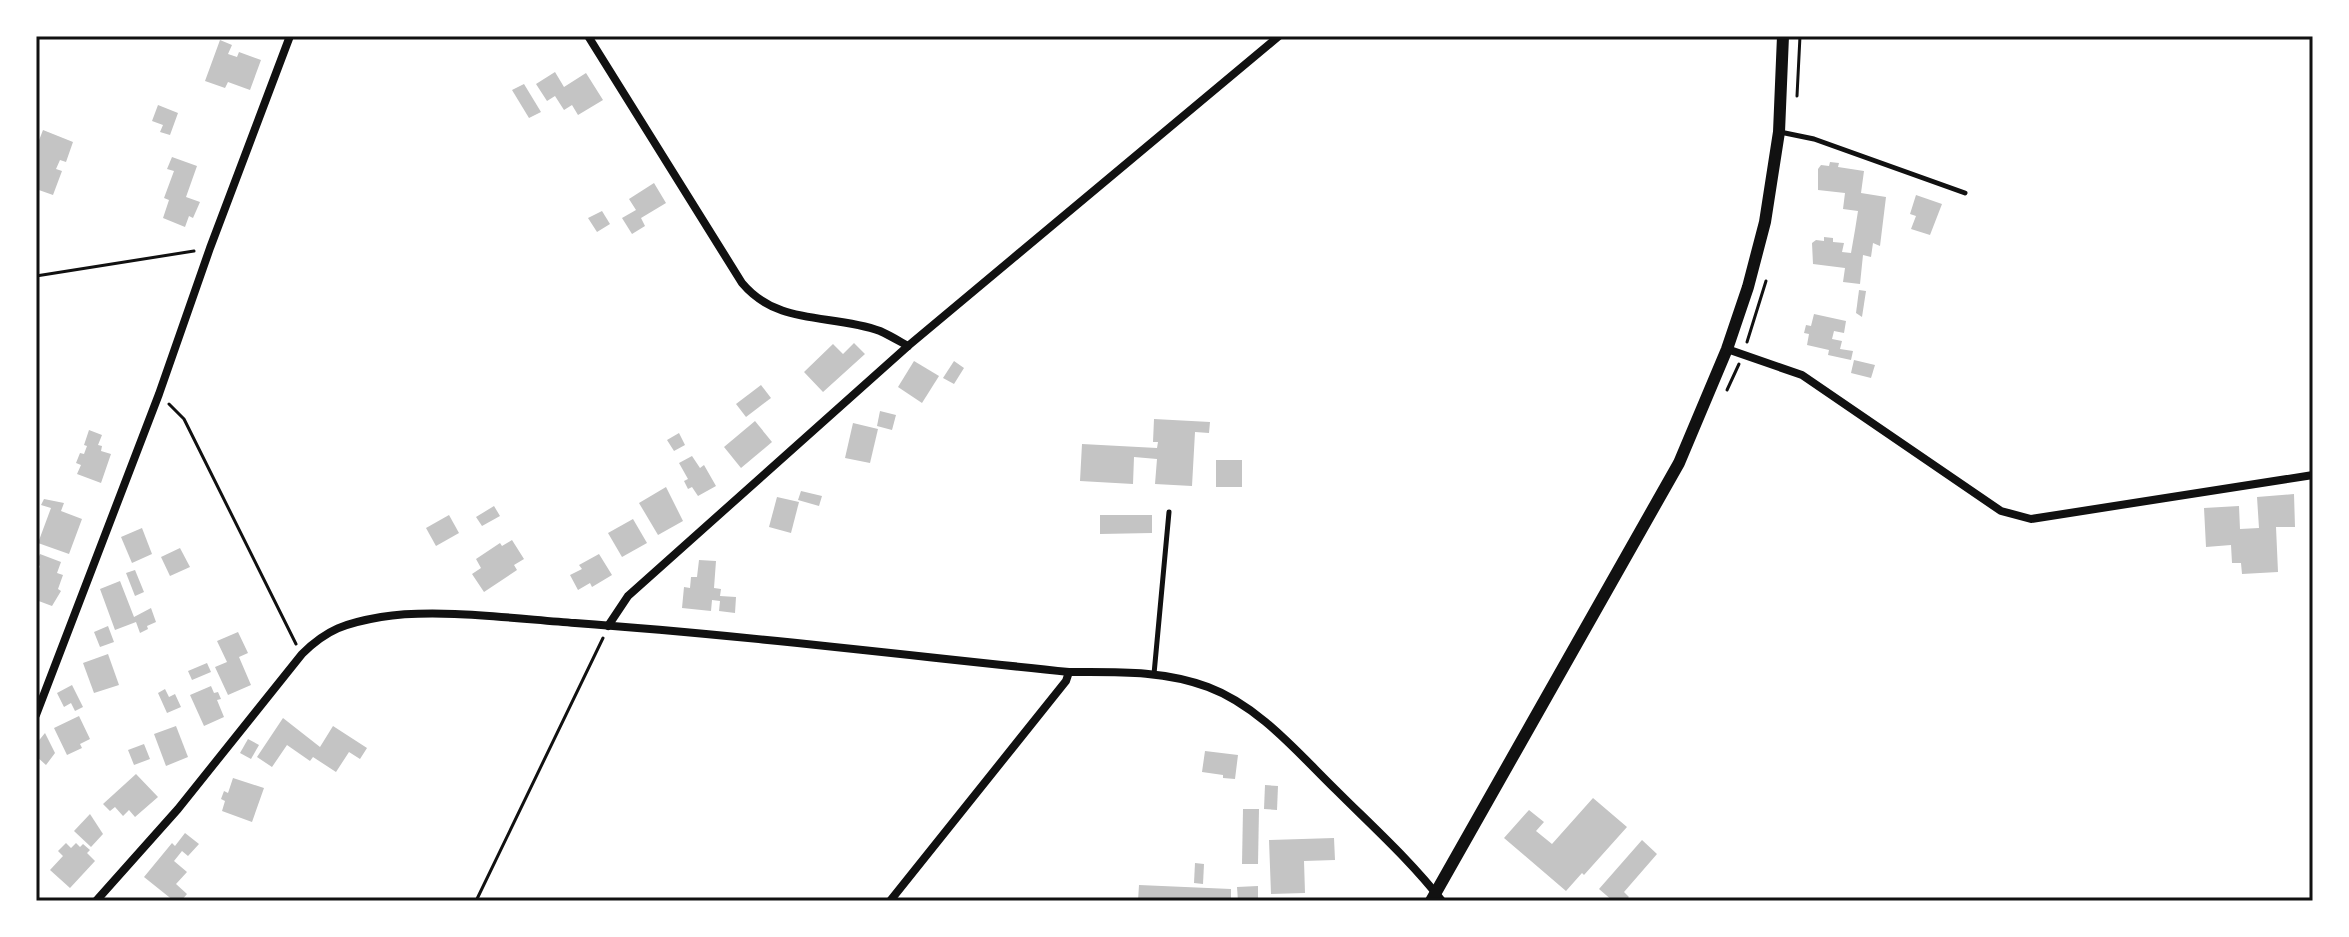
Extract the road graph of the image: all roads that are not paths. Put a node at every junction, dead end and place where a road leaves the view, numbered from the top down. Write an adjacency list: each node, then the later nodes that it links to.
1 (290, 36): 14 (street)
2 (588, 36): 7 (street)
3 (1279, 36): 7 (street)
4 (1783, 36): 5 (street)
5 (1779, 132): 6 (lane); 8 (street)
6 (1965, 193)
7 (908, 346): 11 (street)
8 (1727, 349): 9 (street); 15 (street)
9 (2313, 475)
10 (1169, 512): 13 (lane)
11 (608, 626): 12 (street); 16 (street)
12 (1069, 672): 13 (street); 17 (street)
13 (1154, 674): 15 (street)
14 (36, 715)
15 (1436, 898)
16 (96, 901)
17 (890, 901)

